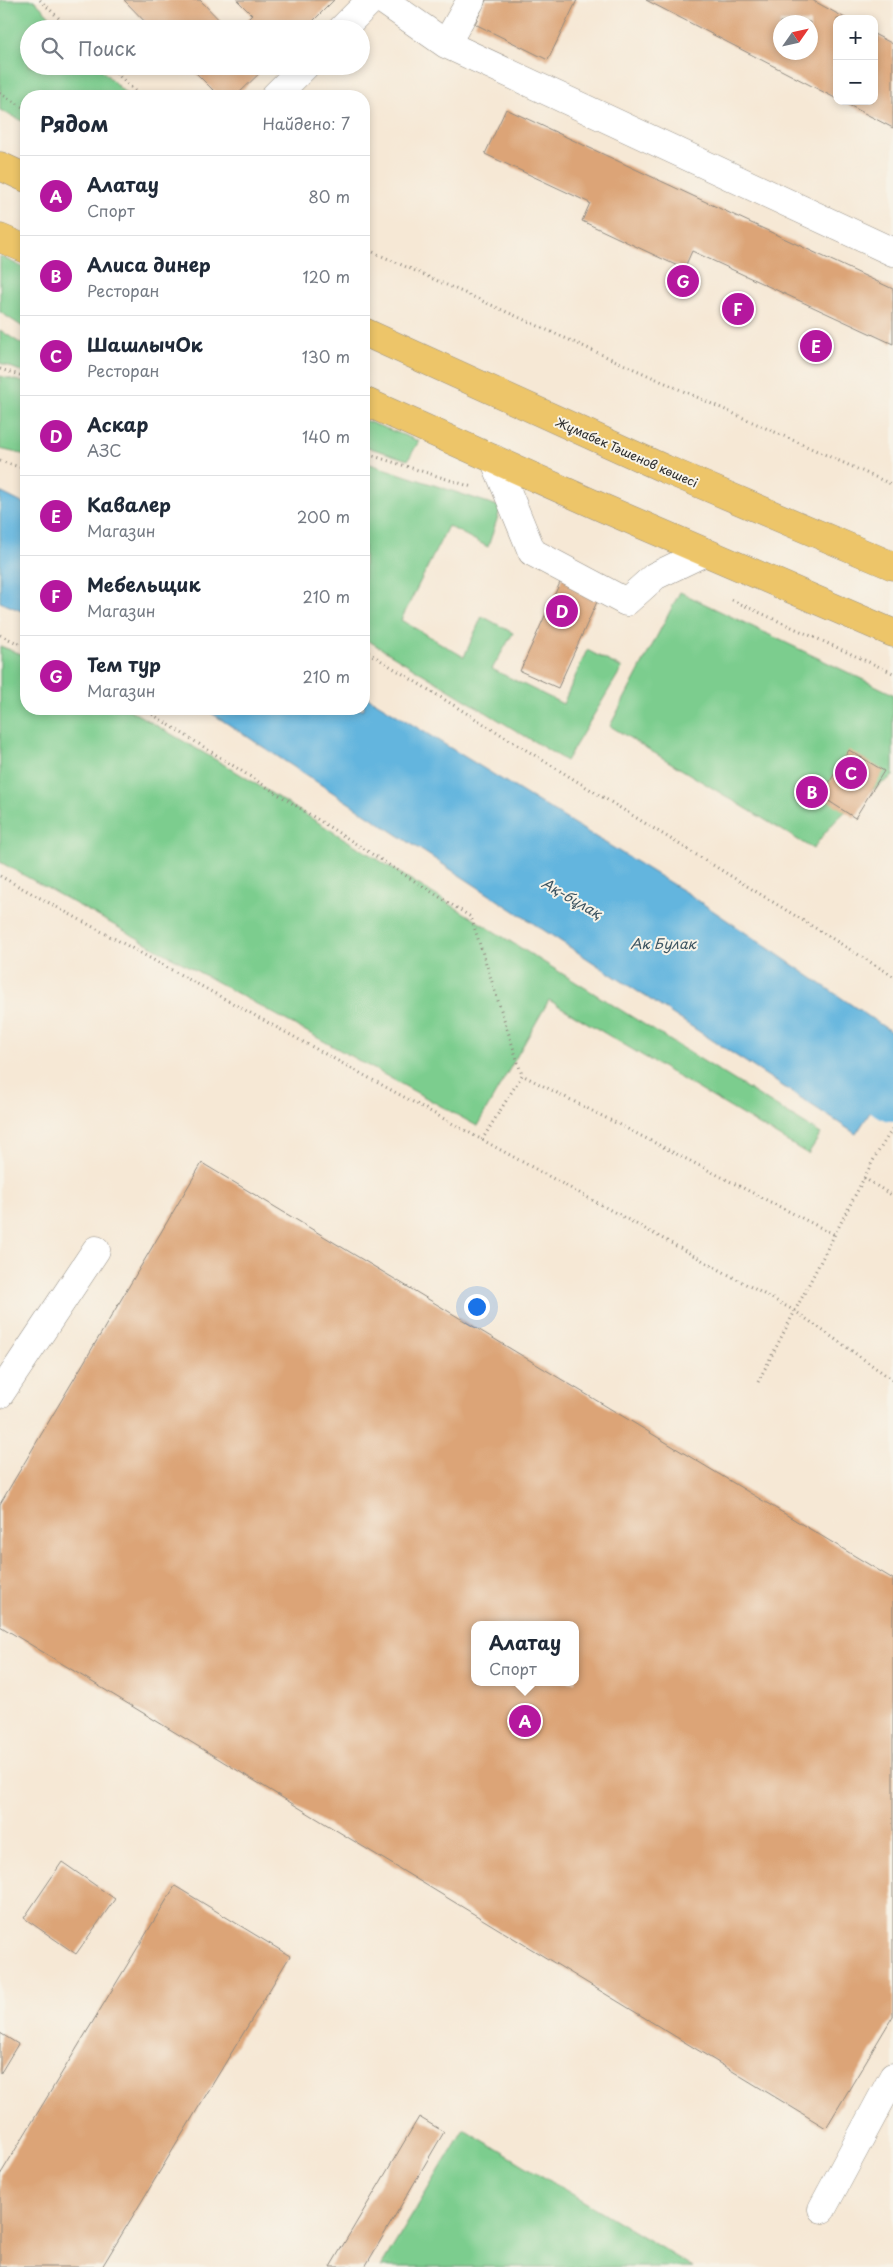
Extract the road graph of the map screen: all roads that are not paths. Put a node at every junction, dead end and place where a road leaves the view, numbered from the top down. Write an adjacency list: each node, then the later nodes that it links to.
1 (370, 0): 4 (lane)
2 (383, 0): 5 (lane)
3 (471, 0): 5 (lane)
4 (351, 20)
5 (446, 44): 12 (lane)
6 (295, 75): 7 (lane)
7 (281, 90)
8 (0, 166): 9 (main road)
9 (20, 175)
10 (0, 238): 11 (main road)
11 (20, 246)
12 (893, 252)
13 (370, 335): 17 (main road, Жұмабек Тәшенов көшесі)
14 (370, 404): 15 (main road)
15 (494, 459): 16 (main road); 16 (lane)
16 (705, 552): 18 (main road)
17 (893, 566)
18 (893, 633)
19 (96, 1250): 20 (lane)
20 (0, 1394)
21 (893, 2078): 22 (lane)
22 (822, 2209)

